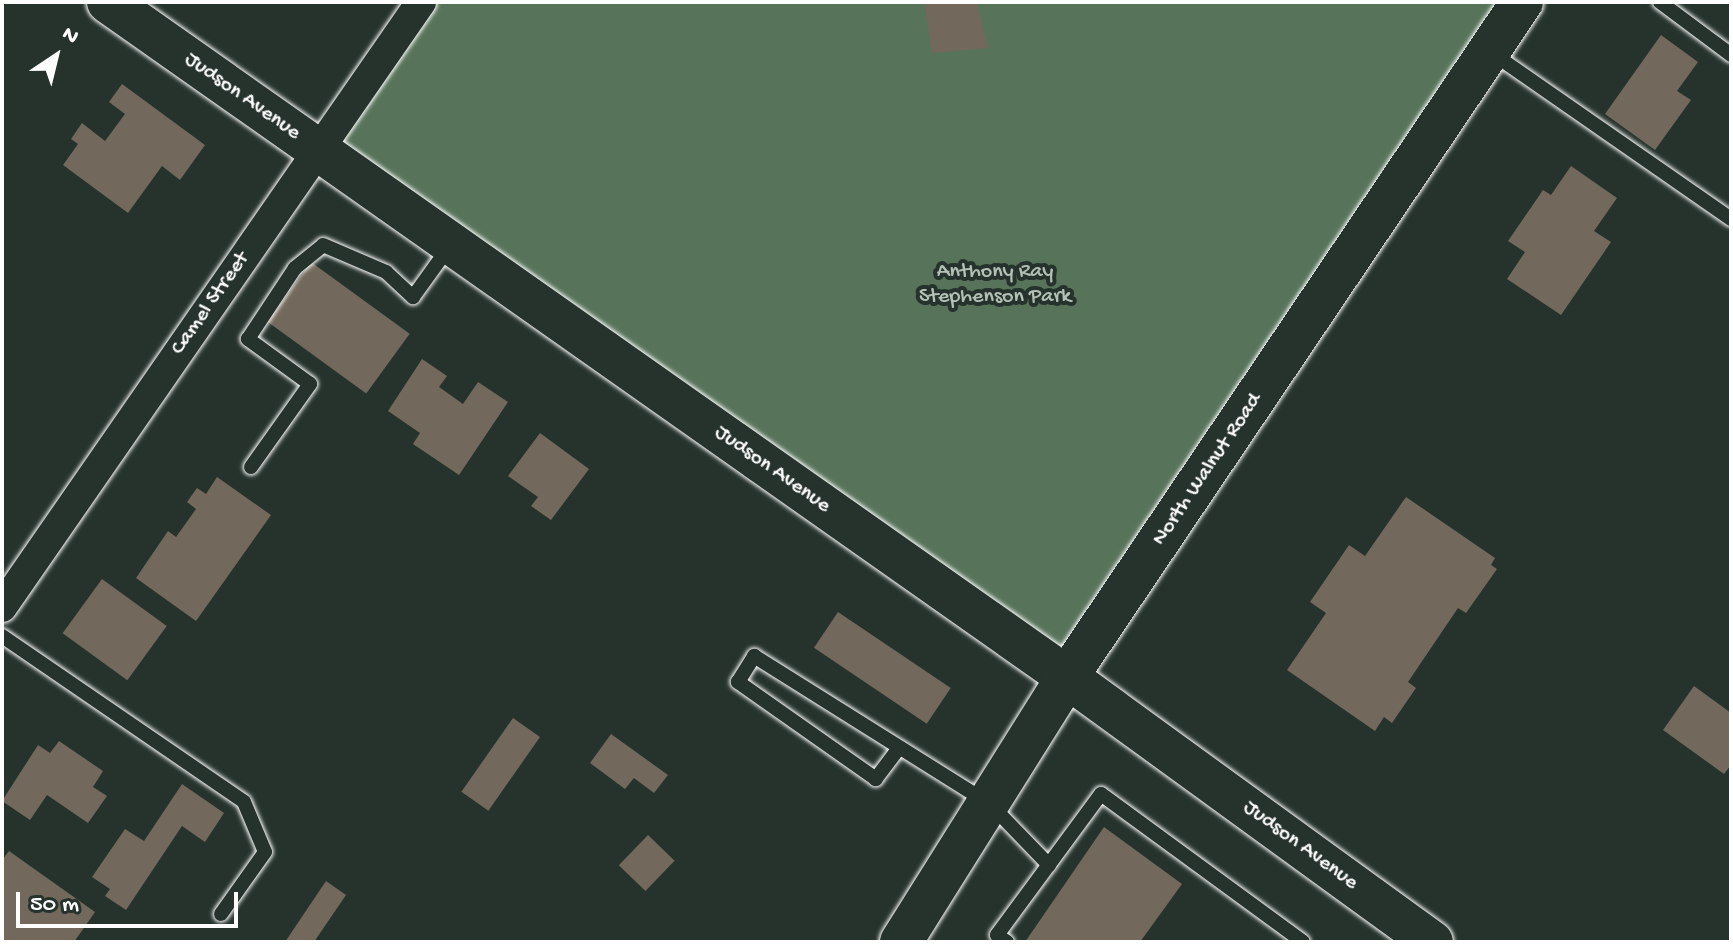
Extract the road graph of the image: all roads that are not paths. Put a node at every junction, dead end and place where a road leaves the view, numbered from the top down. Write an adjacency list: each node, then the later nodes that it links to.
1 (108, 2): 7 (street, Judson Avenue)
2 (421, 2): 7 (street, Camel Street)
3 (1522, 2): 5 (street, North Walnut Road)
4 (1660, 2): 6 (lane)
5 (1488, 51): 8 (lane); 13 (street, North Walnut Road)
6 (1731, 55)
7 (317, 151): 9 (street, Judson Avenue); 11 (street, Camel Street)
8 (1731, 219)
9 (451, 244): 10 (lane); 13 (street, Judson Avenue)
10 (251, 467)
11 (2, 607)
12 (2, 636): 17 (lane)
13 (1067, 677): 15 (street, North Walnut Road); 21 (street, Judson Avenue)
14 (899, 748): 14 (lane); 15 (lane)
15 (990, 804): 16 (lane); 18 (street, North Walnut Road)
16 (1049, 865): 19 (lane); 20 (lane)
17 (221, 914)
18 (901, 942)
19 (1007, 942)
20 (1303, 942)
21 (1432, 942)

